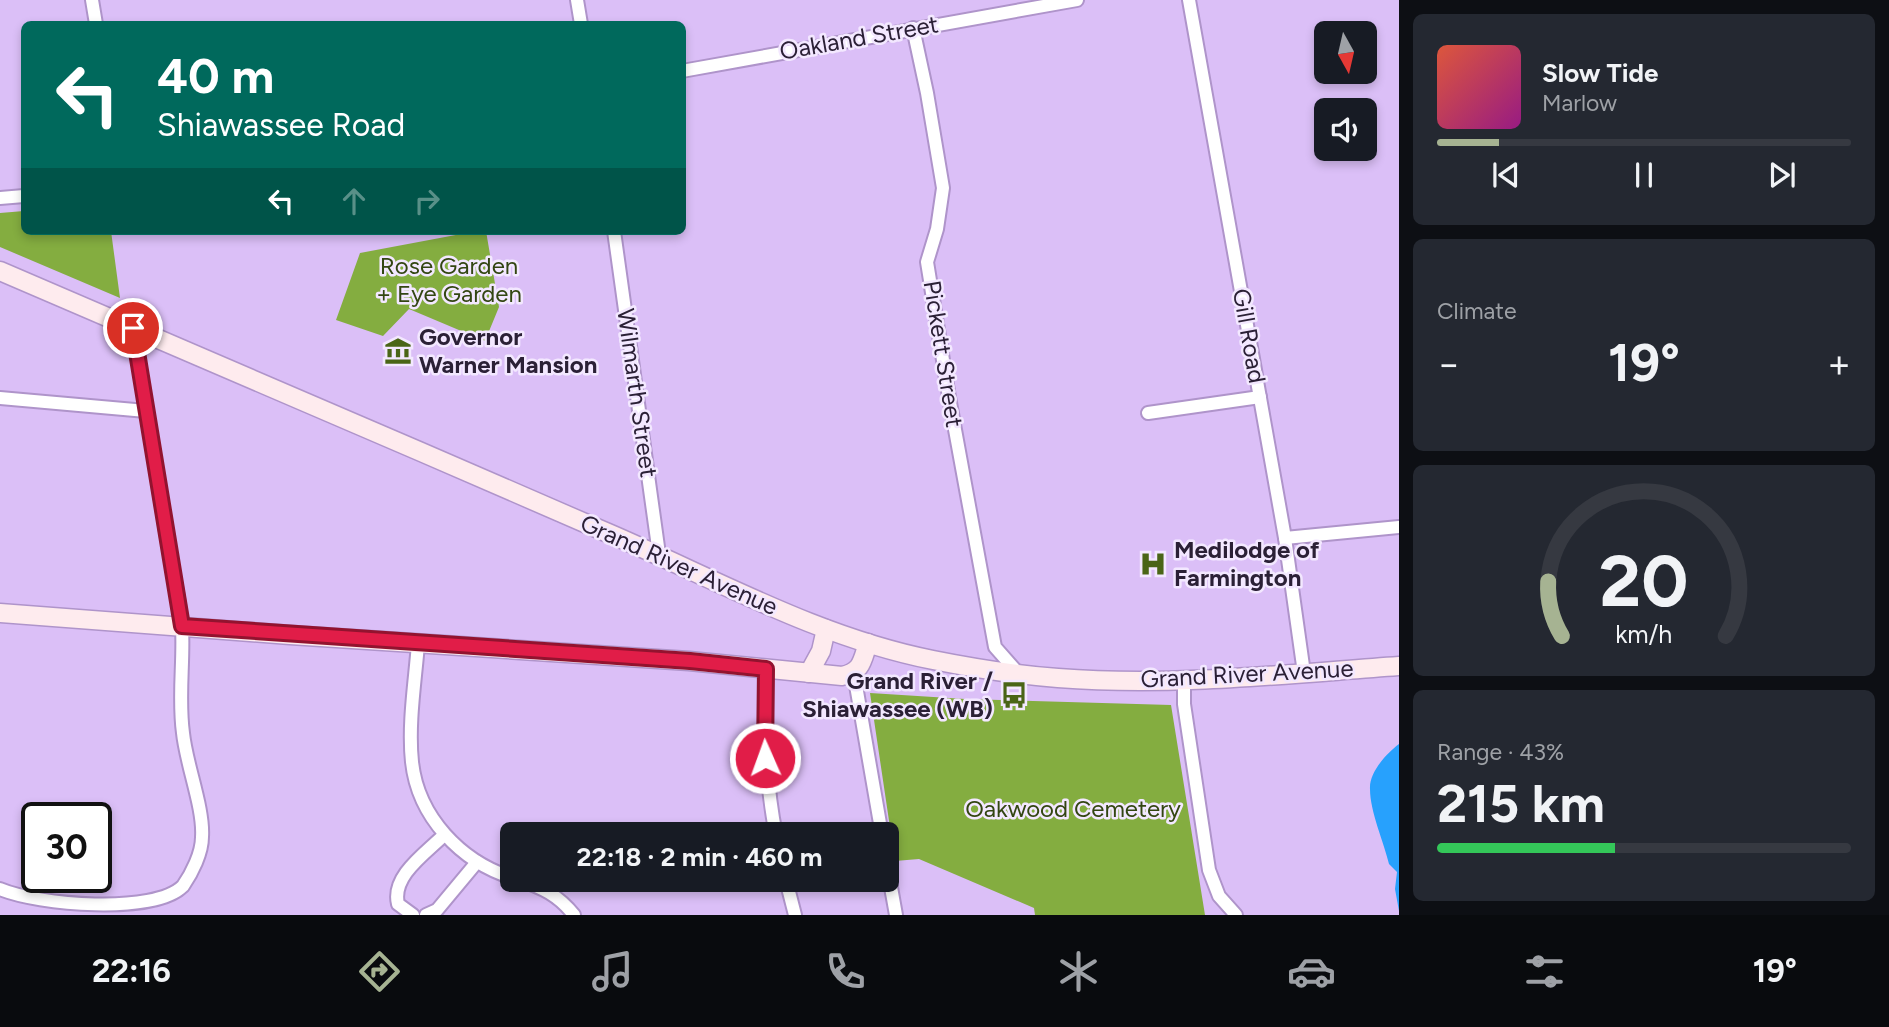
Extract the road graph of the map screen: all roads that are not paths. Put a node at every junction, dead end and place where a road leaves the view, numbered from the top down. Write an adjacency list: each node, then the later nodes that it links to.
1 (92, 0): 5 (street)
2 (577, 0): 6 (street)
3 (1077, 0): 7 (street, Oakland Street)
4 (1189, 0): 14 (street, Gill Road)
5 (96, 21)
6 (580, 21)
7 (913, 28): 8 (street, Oakland Street); 29 (street, Pickett Street)
8 (686, 70)
9 (21, 197): 10 (street)
10 (0, 198)
11 (615, 235): 20 (street, Wilmarth Street)
12 (0, 271): 13 (main road, Grand River Avenue)
13 (133, 328): 16 (street); 20 (main road, Grand River Avenue)
14 (1260, 397): 17 (street); 19 (street, Gill Road)
15 (0, 398): 16 (street)
16 (146, 411): 22 (street)
17 (1148, 413)
18 (1399, 527): 19 (street)
19 (1285, 538): 30 (street, Gill Road)
20 (659, 554): 23 (main road, Grand River Avenue)
21 (0, 613): 22 (main road)
22 (182, 626): 25 (main road); 38 (street)
23 (827, 629): 24 (main road, Grand River Avenue); 28 (main road)
24 (868, 643): 29 (main road, Grand River Avenue); 31 (main road)
25 (418, 644): 27 (main road); 35 (street)
26 (1399, 666): 30 (main road, Grand River Avenue)
27 (766, 669): 28 (main road); 33 (street)
28 (809, 673): 31 (main road)
29 (1018, 673): 32 (main road, Grand River Avenue)
30 (1304, 673): 32 (main road, Grand River Avenue)
31 (854, 674): 34 (street)
32 (1184, 680): 47 (street)
33 (773, 822)
34 (880, 822)
35 (444, 835): 36 (street); 42 (street)
36 (477, 862): 37 (street); 43 (street)
37 (500, 872)
38 (0, 889)
39 (548, 892): 44 (street)
40 (789, 892): 45 (street)
41 (892, 892): 46 (street)
42 (413, 915)
43 (426, 915)
44 (574, 915)
45 (795, 915)
46 (896, 915)
47 (1236, 915)

